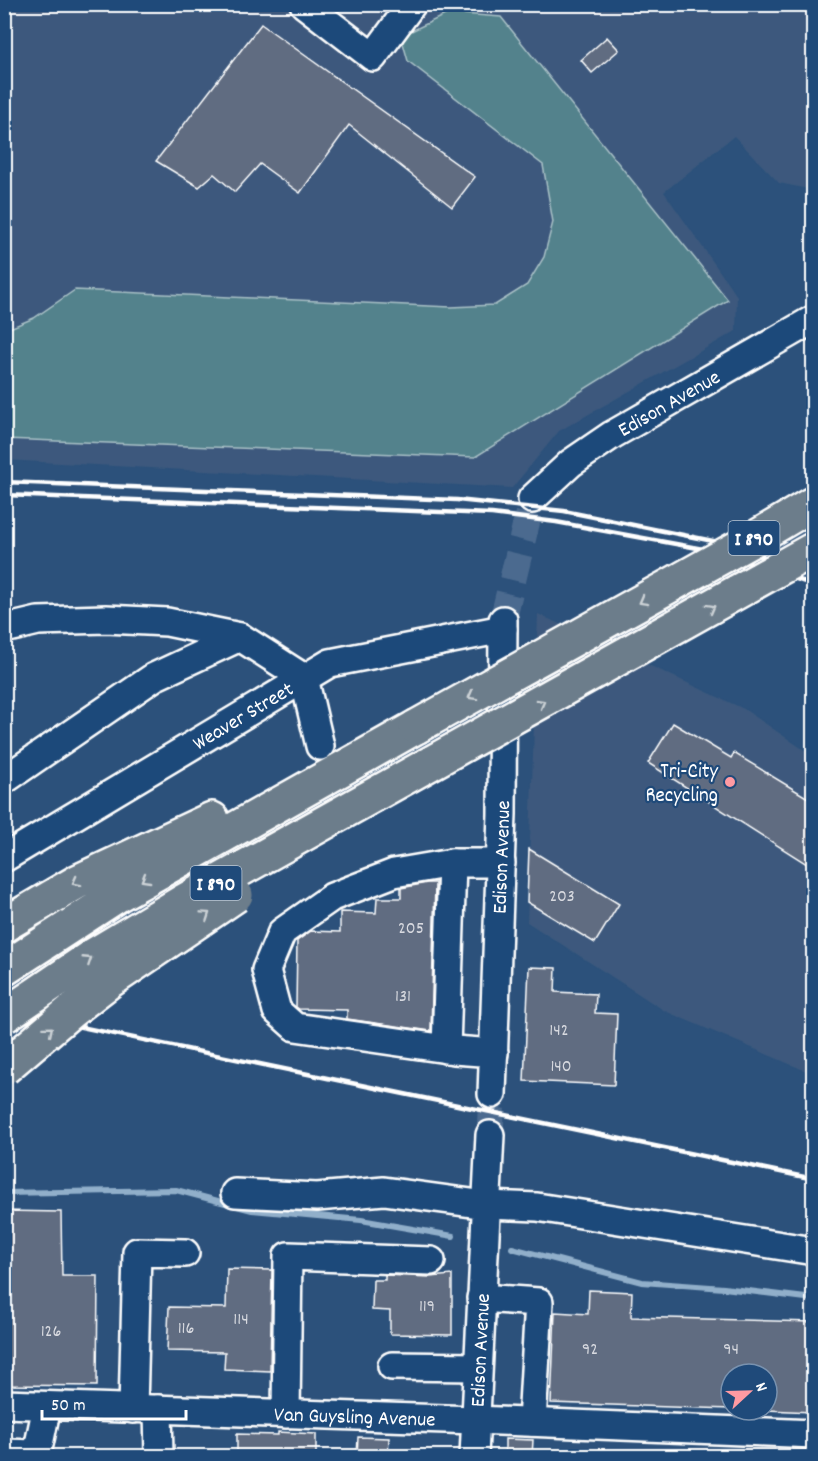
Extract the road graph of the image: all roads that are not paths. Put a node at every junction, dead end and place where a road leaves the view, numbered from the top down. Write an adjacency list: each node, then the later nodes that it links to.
1 (304, 4): 2 (street)
2 (412, 4)
3 (813, 319): 4 (street, Edison Avenue)
4 (532, 499)
5 (813, 503): 11 (highway, I 890, one-way to 11, bridge)
6 (813, 549): 13 (highway, I 890, one-way to 6, bridge)
7 (503, 625): 10 (street, Weaver Street); 17 (street, Edison Avenue)
8 (4, 629): 9 (street)
9 (240, 637): 10 (street); 14 (street)
10 (304, 678): 12 (street); 15 (street, Weaver Street)
11 (416, 727): 18 (highway, one-way to 18); 19 (highway, I 890, one-way to 19)
12 (321, 746)
13 (434, 762): 20 (highway, I 890, one-way to 13, bridge); 23 (highway, one-way to 13, bridge)
14 (4, 780)
15 (4, 858)
16 (452, 863): 17 (street); 21 (street); 21 (street)
17 (501, 863): 22 (street, Edison Avenue)
18 (4, 925)
19 (4, 969)
20 (4, 1016)
21 (446, 1049): 22 (street)
22 (494, 1053): 24 (street, Edison Avenue)
23 (4, 1068)
24 (492, 1094)
25 (490, 1135): 27 (street, Edison Avenue)
26 (236, 1193): 27 (street)
27 (486, 1206): 28 (street); 31 (street, Edison Avenue)
28 (813, 1251)
29 (185, 1253): 36 (street)
30 (431, 1261): 37 (street)
31 (481, 1298): 33 (street, Edison Avenue); 39 (street)
32 (392, 1366): 33 (street)
33 (477, 1367): 38 (street, Edison Avenue)
34 (4, 1404): 35 (street, Van Guysling Avenue)
35 (47, 1406): 36 (street, Van Guysling Avenue); 42 (street)
36 (146, 1409): 37 (street, Van Guysling Avenue); 43 (street)
37 (286, 1413): 38 (street, Van Guysling Avenue)
38 (475, 1420): 39 (street, Van Guysling Avenue); 44 (street, Edison Avenue)
39 (532, 1422): 40 (street, Van Guysling Avenue)
40 (813, 1434)
41 (4, 1453): 42 (street)
42 (37, 1455)
43 (159, 1456)
44 (474, 1456)

